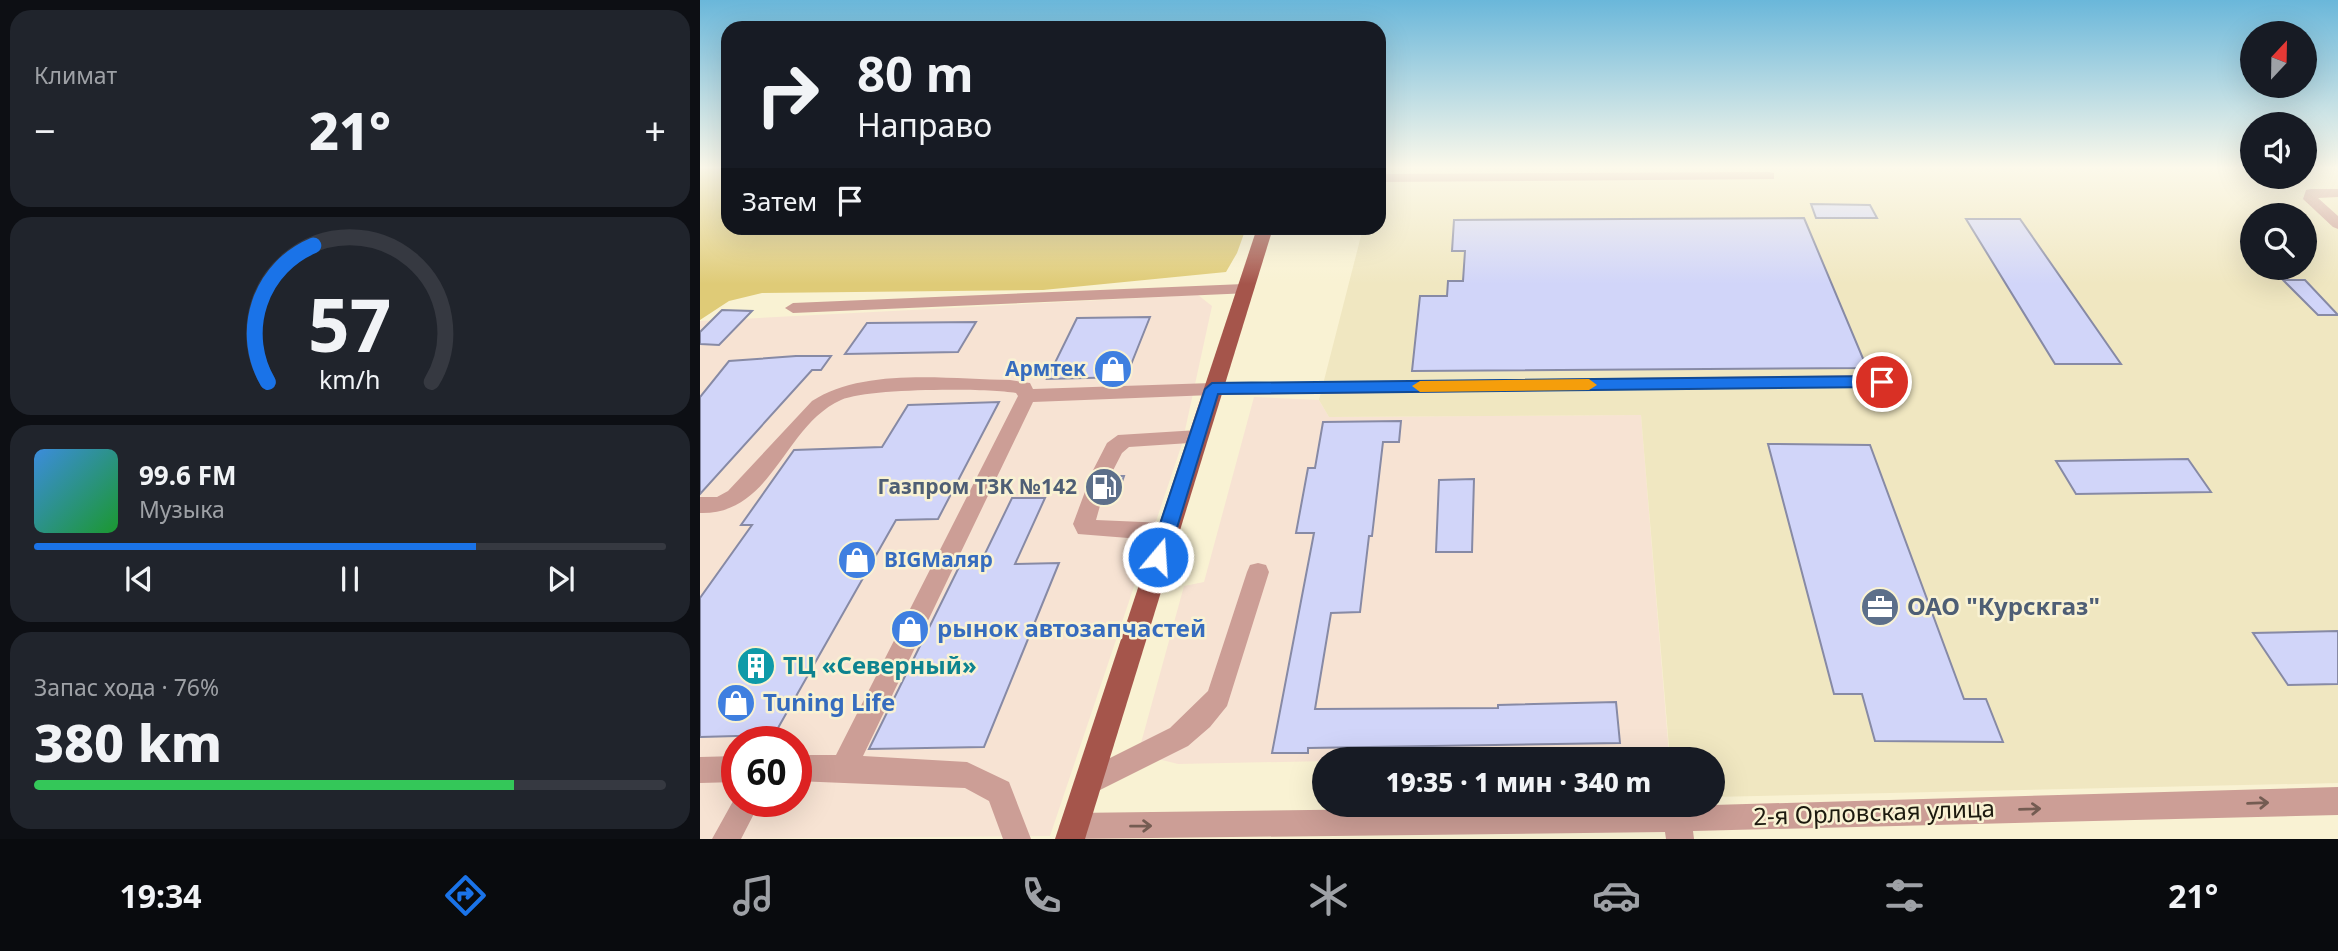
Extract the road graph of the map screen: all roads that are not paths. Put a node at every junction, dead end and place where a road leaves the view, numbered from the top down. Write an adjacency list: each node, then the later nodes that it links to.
1 (2318, 206): 2 (street)
2 (2338, 224)
3 (1263, 235): 4 (main road)
4 (1244, 289): 5 (street); 7 (main road)
5 (793, 308)
6 (1882, 382): 7 (street)
7 (1212, 389): 8 (street); 9 (main road)
8 (1027, 396): 10 (street); 14 (street)
9 (1198, 436): 11 (main road); 11 (street)
10 (700, 505)
11 (1166, 532): 17 (main road)
12 (1258, 572): 17 (street)
13 (812, 768): 14 (street)
14 (843, 768): 23 (street)
15 (721, 769): 16 (street)
16 (700, 770)
17 (1087, 783): 21 (main road)
18 (2338, 801): 20 (street, 2-я Орловская улица, one-way to 18)
19 (738, 817): 22 (street)
20 (1679, 829): 21 (street, 2-я Орловская улица, one-way to 20)
21 (1072, 833)
22 (726, 839)
23 (1017, 839)

